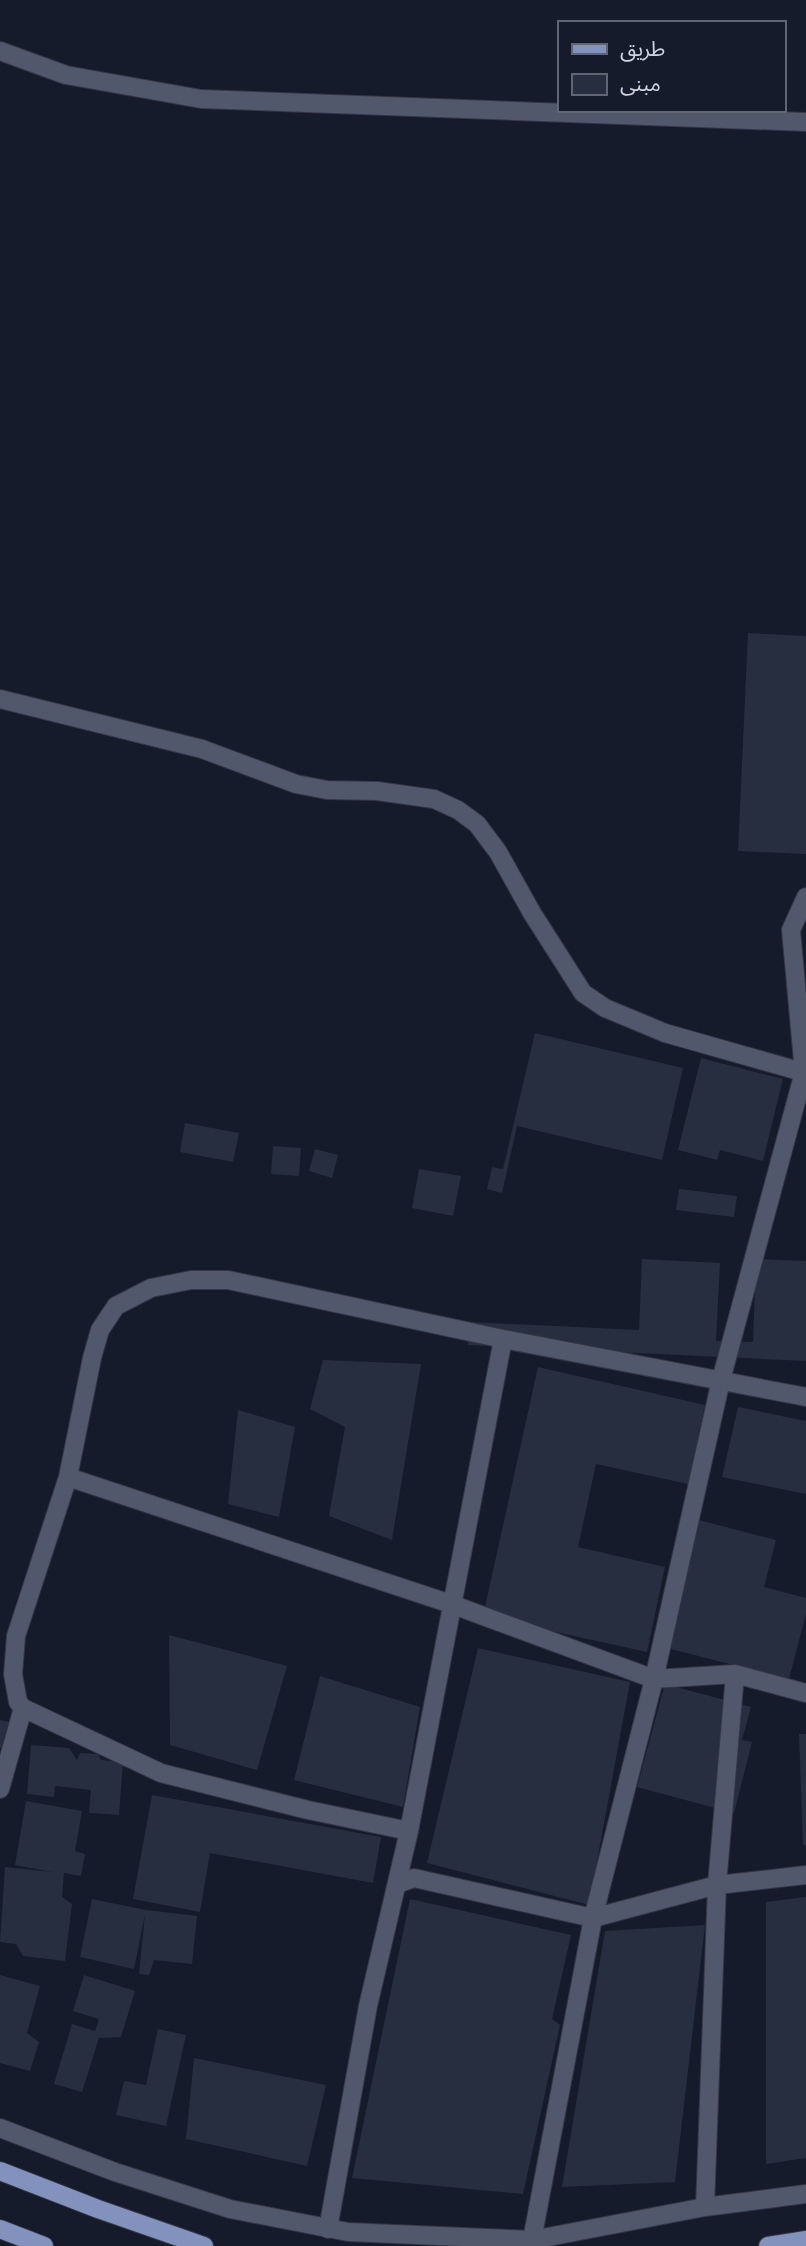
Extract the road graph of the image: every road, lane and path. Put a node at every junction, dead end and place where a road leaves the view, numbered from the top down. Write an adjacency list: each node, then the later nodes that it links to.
1 (0, 51): 2 (street)
2 (806, 122)
3 (0, 699): 5 (street)
4 (806, 897): 5 (street)
5 (805, 1073): 7 (street)
6 (503, 1339): 7 (street); 9 (street); 10 (street)
7 (721, 1380): 8 (street); 12 (street)
8 (806, 1397)
9 (68, 1477): 10 (street); 14 (street)
10 (451, 1604): 12 (street); 16 (street)
11 (735, 1674): 12 (street); 13 (street); 19 (street)
12 (654, 1679): 20 (street)
13 (806, 1693)
14 (23, 1708): 15 (street); 16 (street)
15 (0, 1788)
16 (410, 1830): 18 (street)
17 (806, 1875): 19 (street)
18 (397, 1884): 20 (street); 26 (street)
19 (717, 1885): 20 (street); 24 (street)
20 (593, 1918): 27 (street)
21 (0, 2128): 26 (street)
22 (0, 2171): 30 (main road)
23 (806, 2194): 24 (street)
24 (705, 2207): 27 (street)
25 (0, 2229): 29 (main road)
26 (328, 2229): 27 (street)
27 (532, 2240)
28 (806, 2240): 31 (main road)
29 (44, 2246)
30 (204, 2246)
31 (768, 2246)

